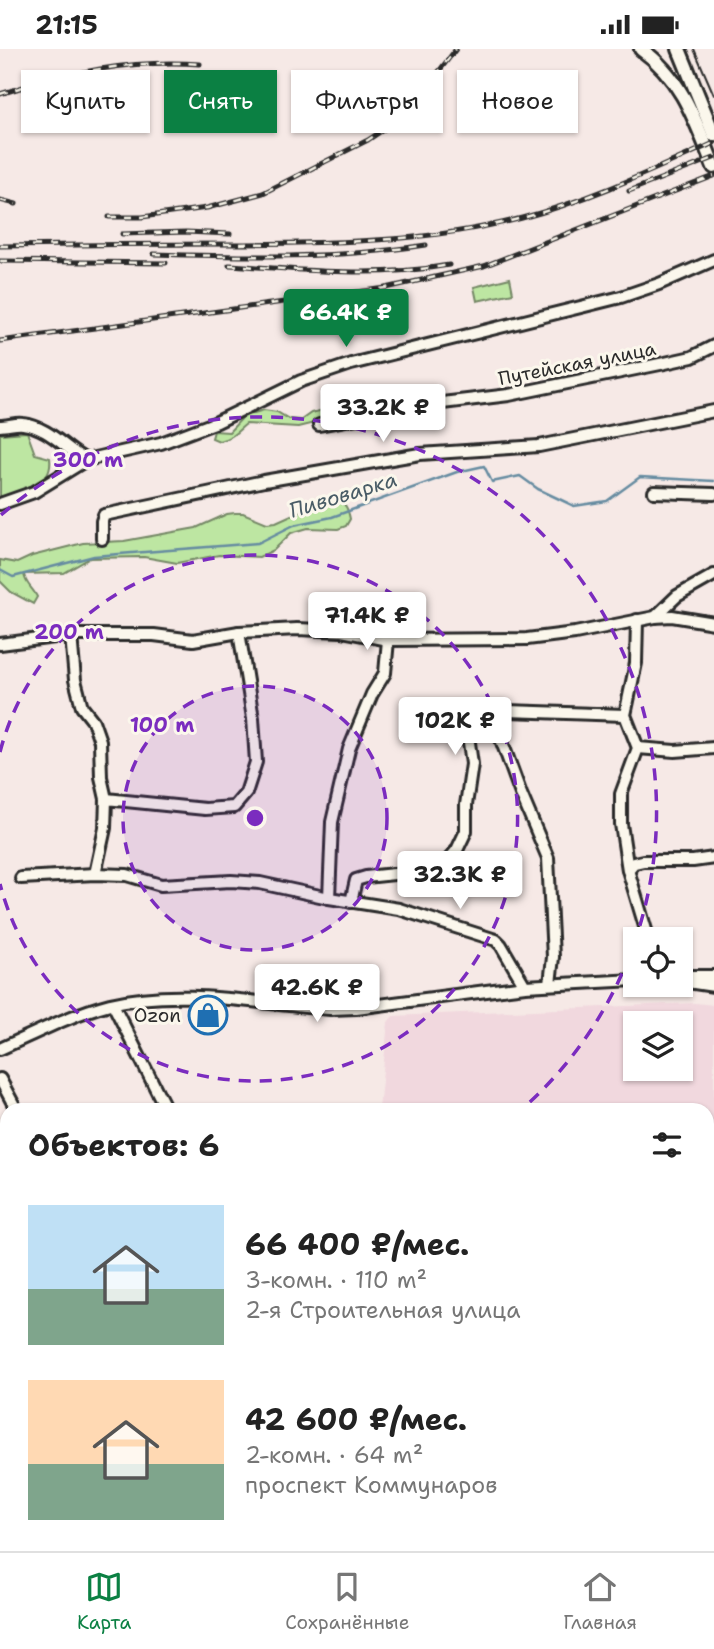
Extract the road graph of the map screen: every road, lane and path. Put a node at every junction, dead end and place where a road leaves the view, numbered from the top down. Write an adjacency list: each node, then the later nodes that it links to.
1 (644, 49): 6 (main road)
2 (679, 49): 3 (main road)
3 (691, 75): 4 (main road); 5 (main road)
4 (714, 112)
5 (714, 135)
6 (714, 167)
7 (714, 260): 12 (street)
8 (714, 346): 10 (street, Путейская улица)
9 (714, 411): 16 (street)
10 (319, 425)
11 (0, 426): 12 (street)
12 (86, 460): 15 (street)
13 (654, 492): 14 (street)
14 (714, 494)
15 (0, 504)
16 (102, 539)
17 (714, 575): 18 (street)
18 (655, 617): 19 (street); 20 (street)
19 (637, 620): 23 (street); 26 (street)
20 (714, 623)
21 (239, 632): 22 (street); 23 (street); 29 (street)
22 (71, 635): 24 (street); 29 (street)
23 (388, 640): 34 (street)
24 (0, 644)
25 (491, 712): 26 (street); 35 (street); 41 (street)
26 (625, 715): 27 (street)
27 (638, 748): 28 (street); 31 (street)
28 (714, 748)
29 (106, 799): 32 (street)
30 (714, 858): 31 (street)
31 (628, 870): 36 (street)
32 (95, 874): 33 (street); 34 (street)
33 (21, 879)
34 (328, 898): 35 (street)
35 (351, 902): 42 (street)
36 (645, 927)
37 (714, 976): 38 (street)
38 (693, 978)
39 (623, 981): 41 (street)
40 (693, 982): 43 (street)
41 (550, 984): 42 (street)
42 (524, 986): 44 (street)
43 (714, 986)
44 (113, 1004): 45 (street); 48 (street)
45 (0, 1049)
46 (0, 1079): 47 (street)
47 (13, 1103)
48 (163, 1103)

